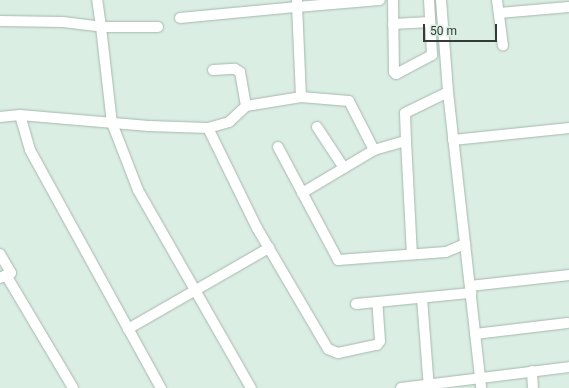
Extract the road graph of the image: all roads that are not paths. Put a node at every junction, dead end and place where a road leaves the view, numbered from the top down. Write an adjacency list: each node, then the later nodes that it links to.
1 (97, 0): 14 (street)
2 (380, 0): 7 (street)
3 (393, 0): 13 (street)
4 (429, 0): 12 (street)
5 (441, 0): 18 (street)
6 (497, 0): 9 (street)
7 (297, 4): 10 (street); 19 (street)
8 (569, 7): 9 (street)
9 (499, 13): 16 (street)
10 (180, 18)
11 (0, 20): 14 (street)
12 (430, 22): 13 (street); 13 (street)
13 (393, 24)
14 (100, 27): 15 (street); 23 (street)
15 (158, 27)
16 (502, 46)
17 (213, 70): 20 (street)
18 (448, 92): 27 (street); 28 (street)
19 (301, 97): 20 (street); 30 (street)
20 (246, 106): 25 (street)
21 (20, 115): 22 (street); 23 (street); 45 (street)
22 (0, 117)
23 (112, 123): 25 (street); 40 (street)
24 (317, 126): 31 (street)
25 (208, 128): 34 (street)
26 (569, 128): 27 (street)
27 (453, 140): 33 (street)
28 (406, 141): 30 (street); 36 (street)
29 (278, 147): 32 (street)
30 (374, 150): 31 (street)
31 (344, 168): 32 (street)
32 (302, 192): 36 (street)
33 (465, 244): 36 (street); 39 (street)
34 (269, 248): 40 (street); 42 (street)
35 (0, 254): 38 (street)
36 (412, 254)
37 (569, 275): 39 (street)
38 (3, 276): 51 (street)
39 (470, 289): 41 (street); 46 (street)
40 (196, 290): 45 (street); 53 (street)
41 (422, 298): 42 (street); 50 (street)
42 (377, 302): 43 (street)
43 (356, 304)
44 (567, 323): 46 (street)
45 (128, 329): 52 (street)
46 (475, 334): 49 (street)
47 (569, 367): 48 (street)
48 (532, 371): 49 (street); 56 (street)
49 (480, 376): 50 (street); 55 (street)
50 (429, 386): 54 (street)
51 (73, 388)
52 (161, 388)
53 (250, 388)
54 (401, 388)
55 (481, 388)
56 (533, 388)

